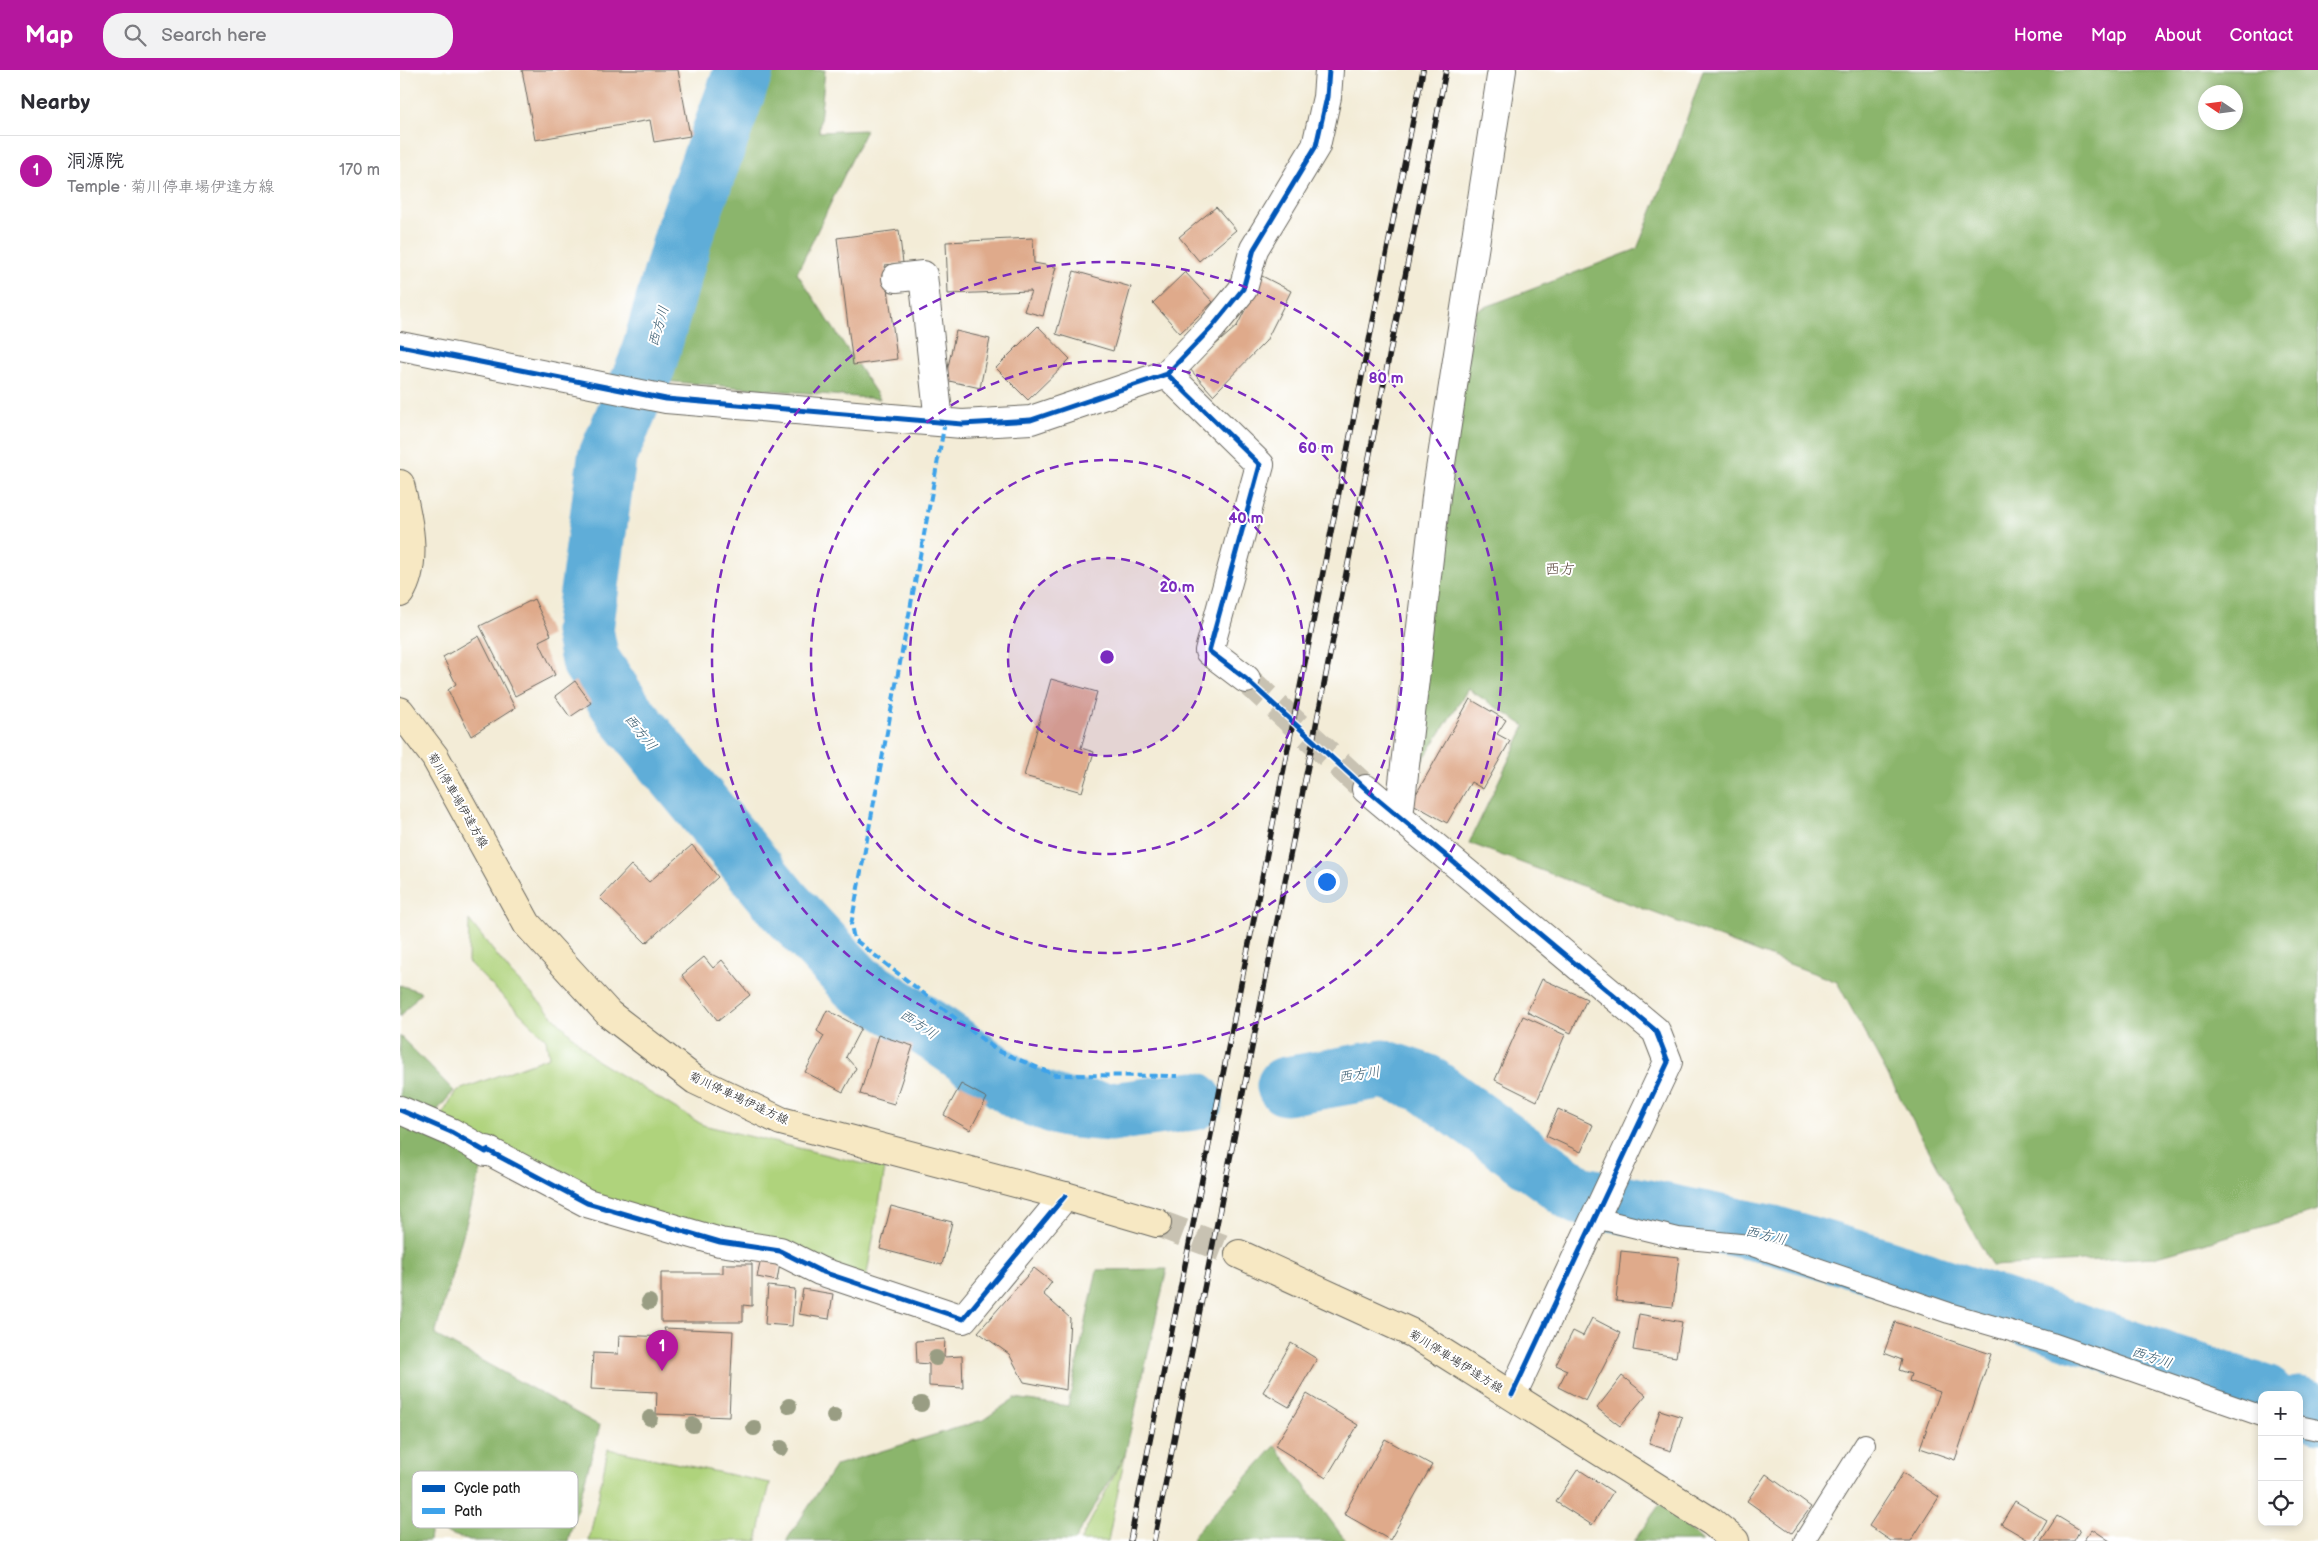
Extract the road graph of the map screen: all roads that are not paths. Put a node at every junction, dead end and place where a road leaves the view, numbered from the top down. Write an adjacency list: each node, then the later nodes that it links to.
1 (1329, 70): 5 (street)
2 (1502, 70): 12 (street)
3 (896, 278): 6 (street)
4 (400, 346): 6 (street)
5 (1167, 374): 6 (street); 9 (street)
6 (938, 422)
7 (400, 484): 8 (main road)
8 (400, 593)
9 (1246, 679)
10 (400, 711): 14 (main road, 菊川停車場伊達方線)
11 (1366, 789): 12 (street)
12 (1400, 817): 15 (street)
13 (400, 1110): 14 (street)
14 (1066, 1196): 16 (main road, 菊川停車場伊達方線)
15 (1596, 1216): 18 (street); 19 (lane)
16 (1157, 1223)
17 (1239, 1254): 18 (main road, 菊川停車場伊達方線)
18 (1512, 1395): 23 (main road, 菊川停車場伊達方線)
19 (2258, 1415)
20 (2303, 1427): 21 (lane)
21 (2318, 1430)
22 (1865, 1444): 24 (lane)
23 (1735, 1541)
24 (1804, 1541)

